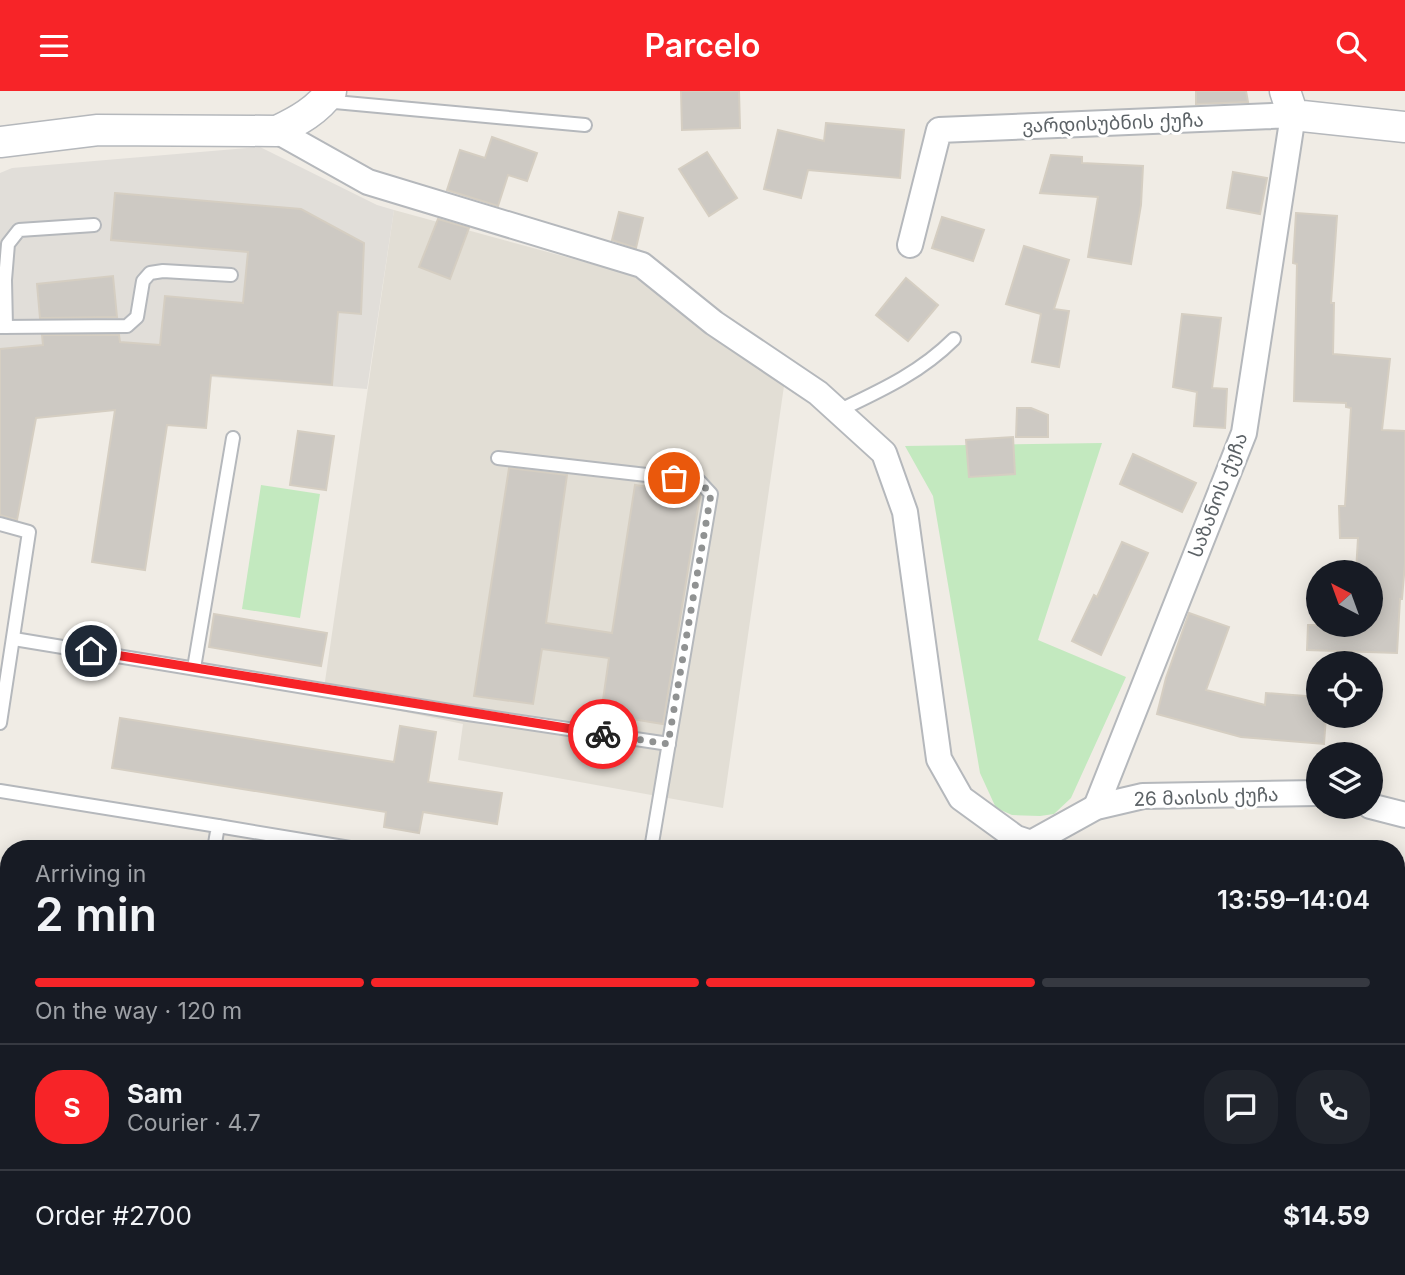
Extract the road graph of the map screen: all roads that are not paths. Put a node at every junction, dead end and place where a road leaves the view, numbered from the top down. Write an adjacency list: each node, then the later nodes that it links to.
1 (328, 96): 3 (lane); 5 (street)
2 (1289, 103): 4 (street, ვარდისუბნის ქუჩა); 8 (street, ვარდისუბნის ქუჩა); 22 (street, საზანოს ქუჩა)
3 (585, 125)
4 (1405, 127)
5 (277, 131): 6 (street); 12 (street)
6 (0, 142)
7 (94, 225): 10 (lane)
8 (910, 245)
9 (232, 275): 10 (lane)
10 (3, 327)
11 (954, 339): 12 (lane)
12 (838, 411): 29 (street)
13 (233, 438): 17 (lane)
14 (498, 458): 19 (lane)
15 (0, 524): 16 (lane)
16 (14, 639): 17 (lane); 18 (lane)
17 (194, 668): 19 (lane)
18 (0, 723)
19 (668, 744): 28 (lane)
20 (0, 791): 25 (lane)
21 (1306, 793): 22 (street, 26 მაისის ქუჩა)
22 (1096, 807): 30 (street)
23 (1383, 809): 24 (street)
24 (1405, 815)
25 (218, 826): 26 (lane); 27 (lane)
26 (216, 840)
27 (302, 840)
28 (652, 840)
29 (1020, 840)
30 (1042, 840)

